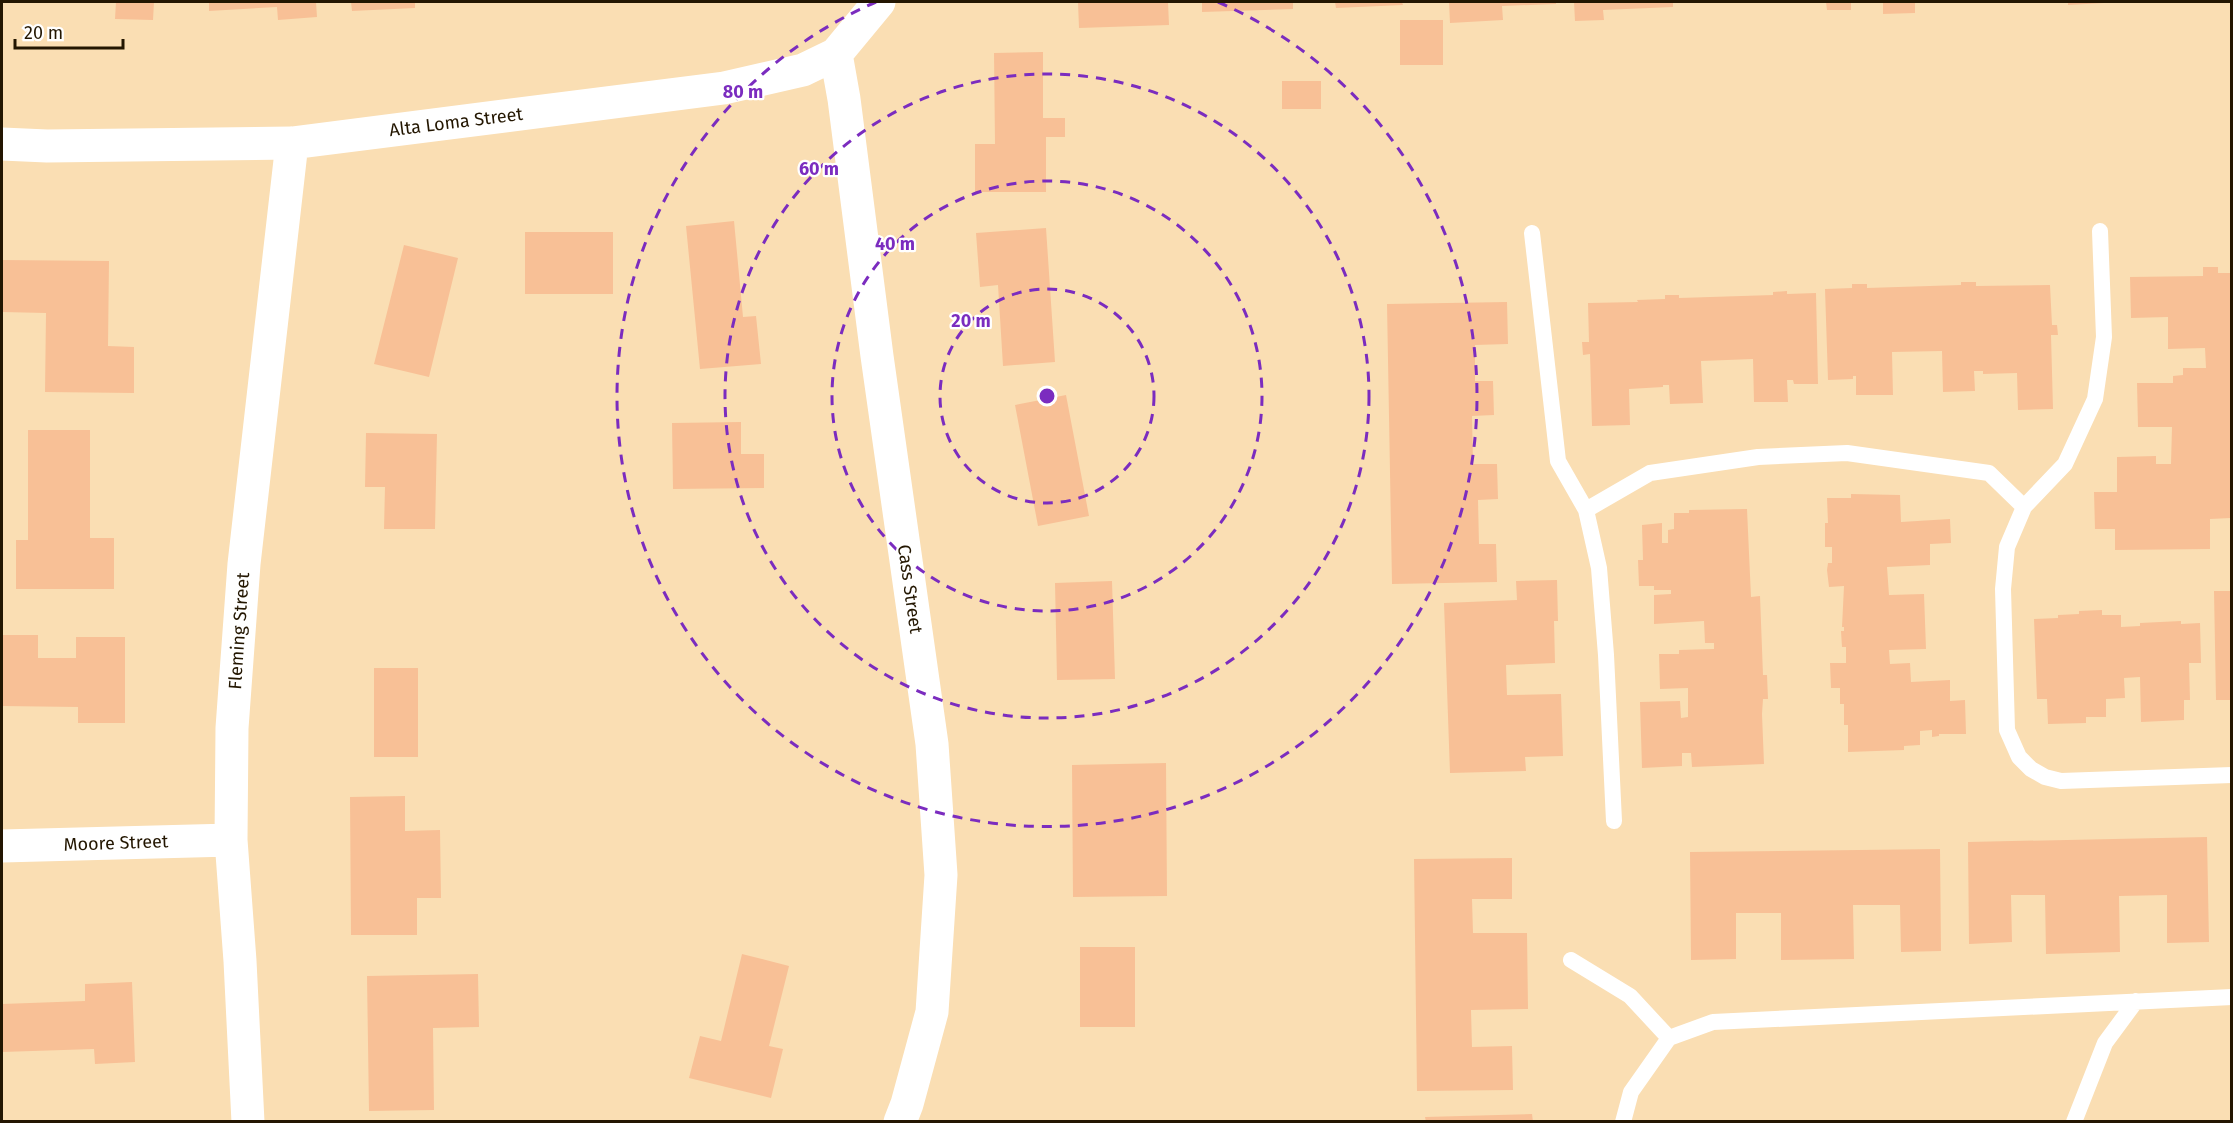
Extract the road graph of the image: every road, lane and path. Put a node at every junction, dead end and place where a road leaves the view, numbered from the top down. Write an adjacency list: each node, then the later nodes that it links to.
1 (879, 2): 2 (street, Alta Loma Street)
2 (836, 54): 3 (street, Alta Loma Street); 18 (street, Cass Street)
3 (292, 143): 4 (street, Alta Loma Street); 11 (street, Fleming Street)
4 (2, 144)
5 (2100, 231): 7 (lane)
6 (1532, 233): 8 (lane)
7 (2024, 507): 8 (lane); 9 (lane)
8 (1586, 510): 10 (lane)
9 (2232, 775)
10 (1614, 821)
11 (231, 840): 12 (street, Moore Street); 17 (street, Fleming Street)
12 (2, 846)
13 (1571, 960): 16 (lane)
14 (2232, 997): 15 (lane)
15 (2136, 1002): 16 (lane); 20 (lane)
16 (1669, 1038): 19 (lane)
17 (248, 1122)
18 (900, 1122)
19 (1623, 1122)
20 (2074, 1122)

